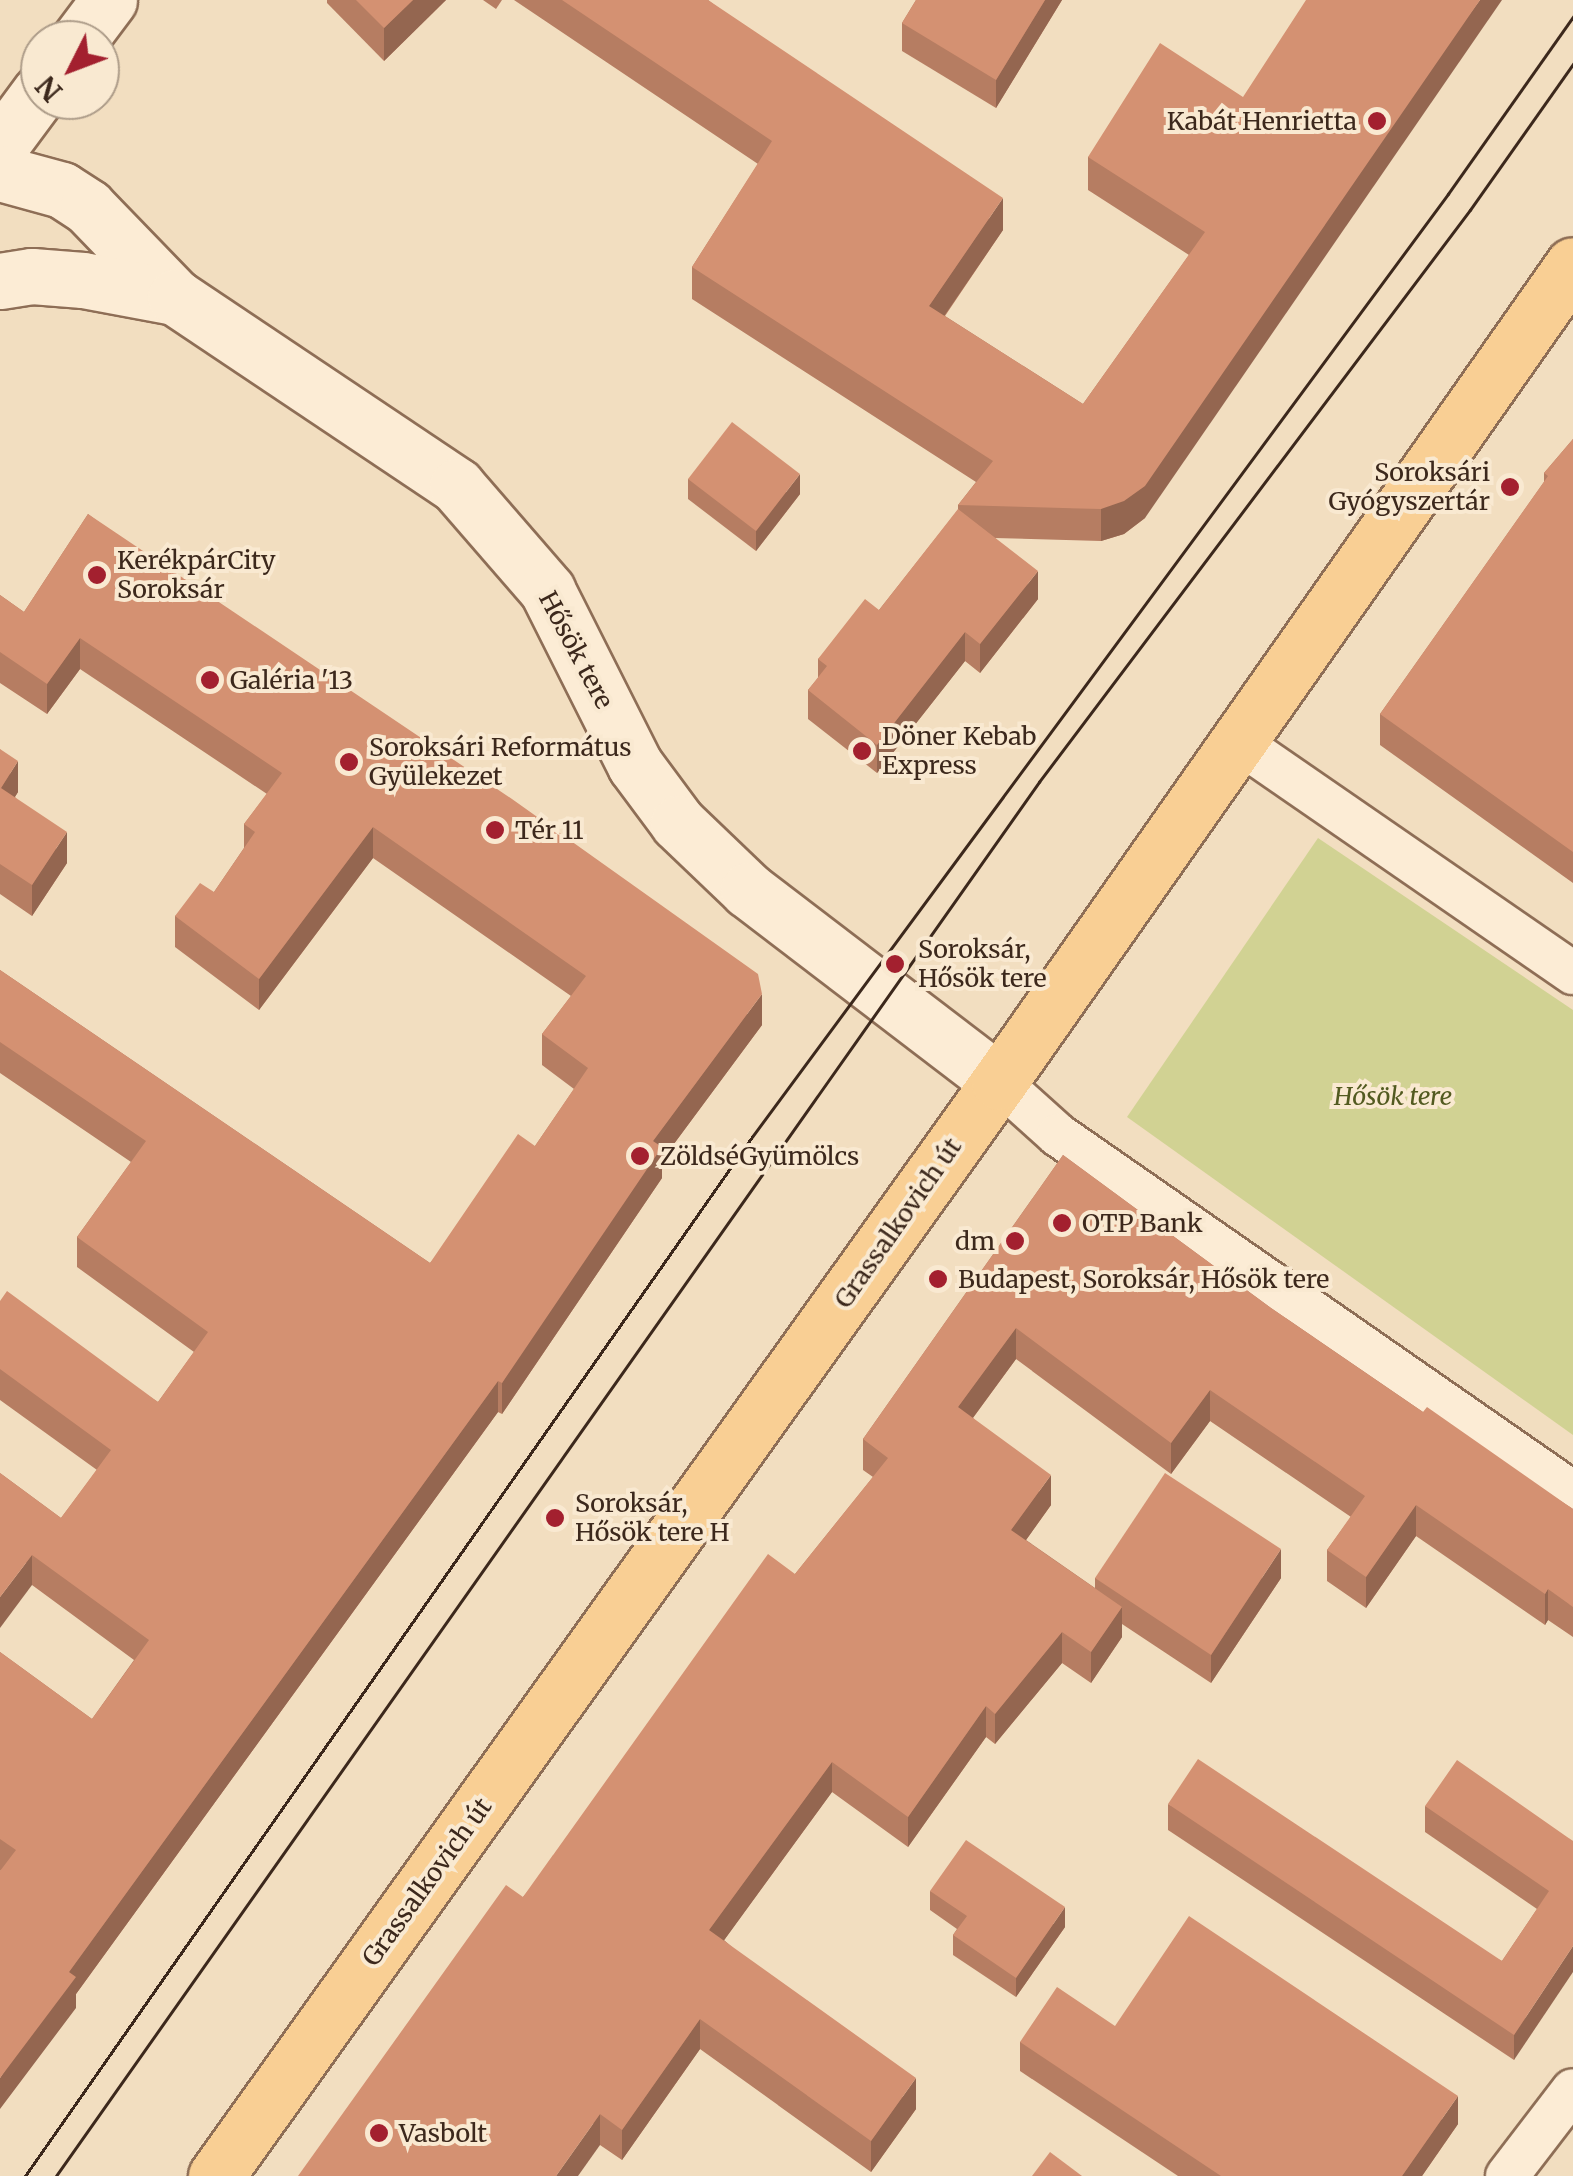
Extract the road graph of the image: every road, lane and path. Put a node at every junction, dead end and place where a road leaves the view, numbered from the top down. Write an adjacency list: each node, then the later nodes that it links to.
1 (20, 119): 2 (street)
2 (0, 146)
3 (0, 173): 6 (street)
4 (1573, 265): 7 (main road, Grassalkovich út)
5 (0, 282): 6 (street, Hősök tere)
6 (175, 297): 9 (street, Hősök tere)
7 (1238, 742): 8 (street); 9 (main road, Grassalkovich út)
8 (1573, 974)
9 (999, 1082): 10 (street, Hősök tere); 12 (main road, Grassalkovich út)
10 (1573, 1493)
11 (1573, 2090): 13 (street)
12 (216, 2176)
13 (1507, 2176)

